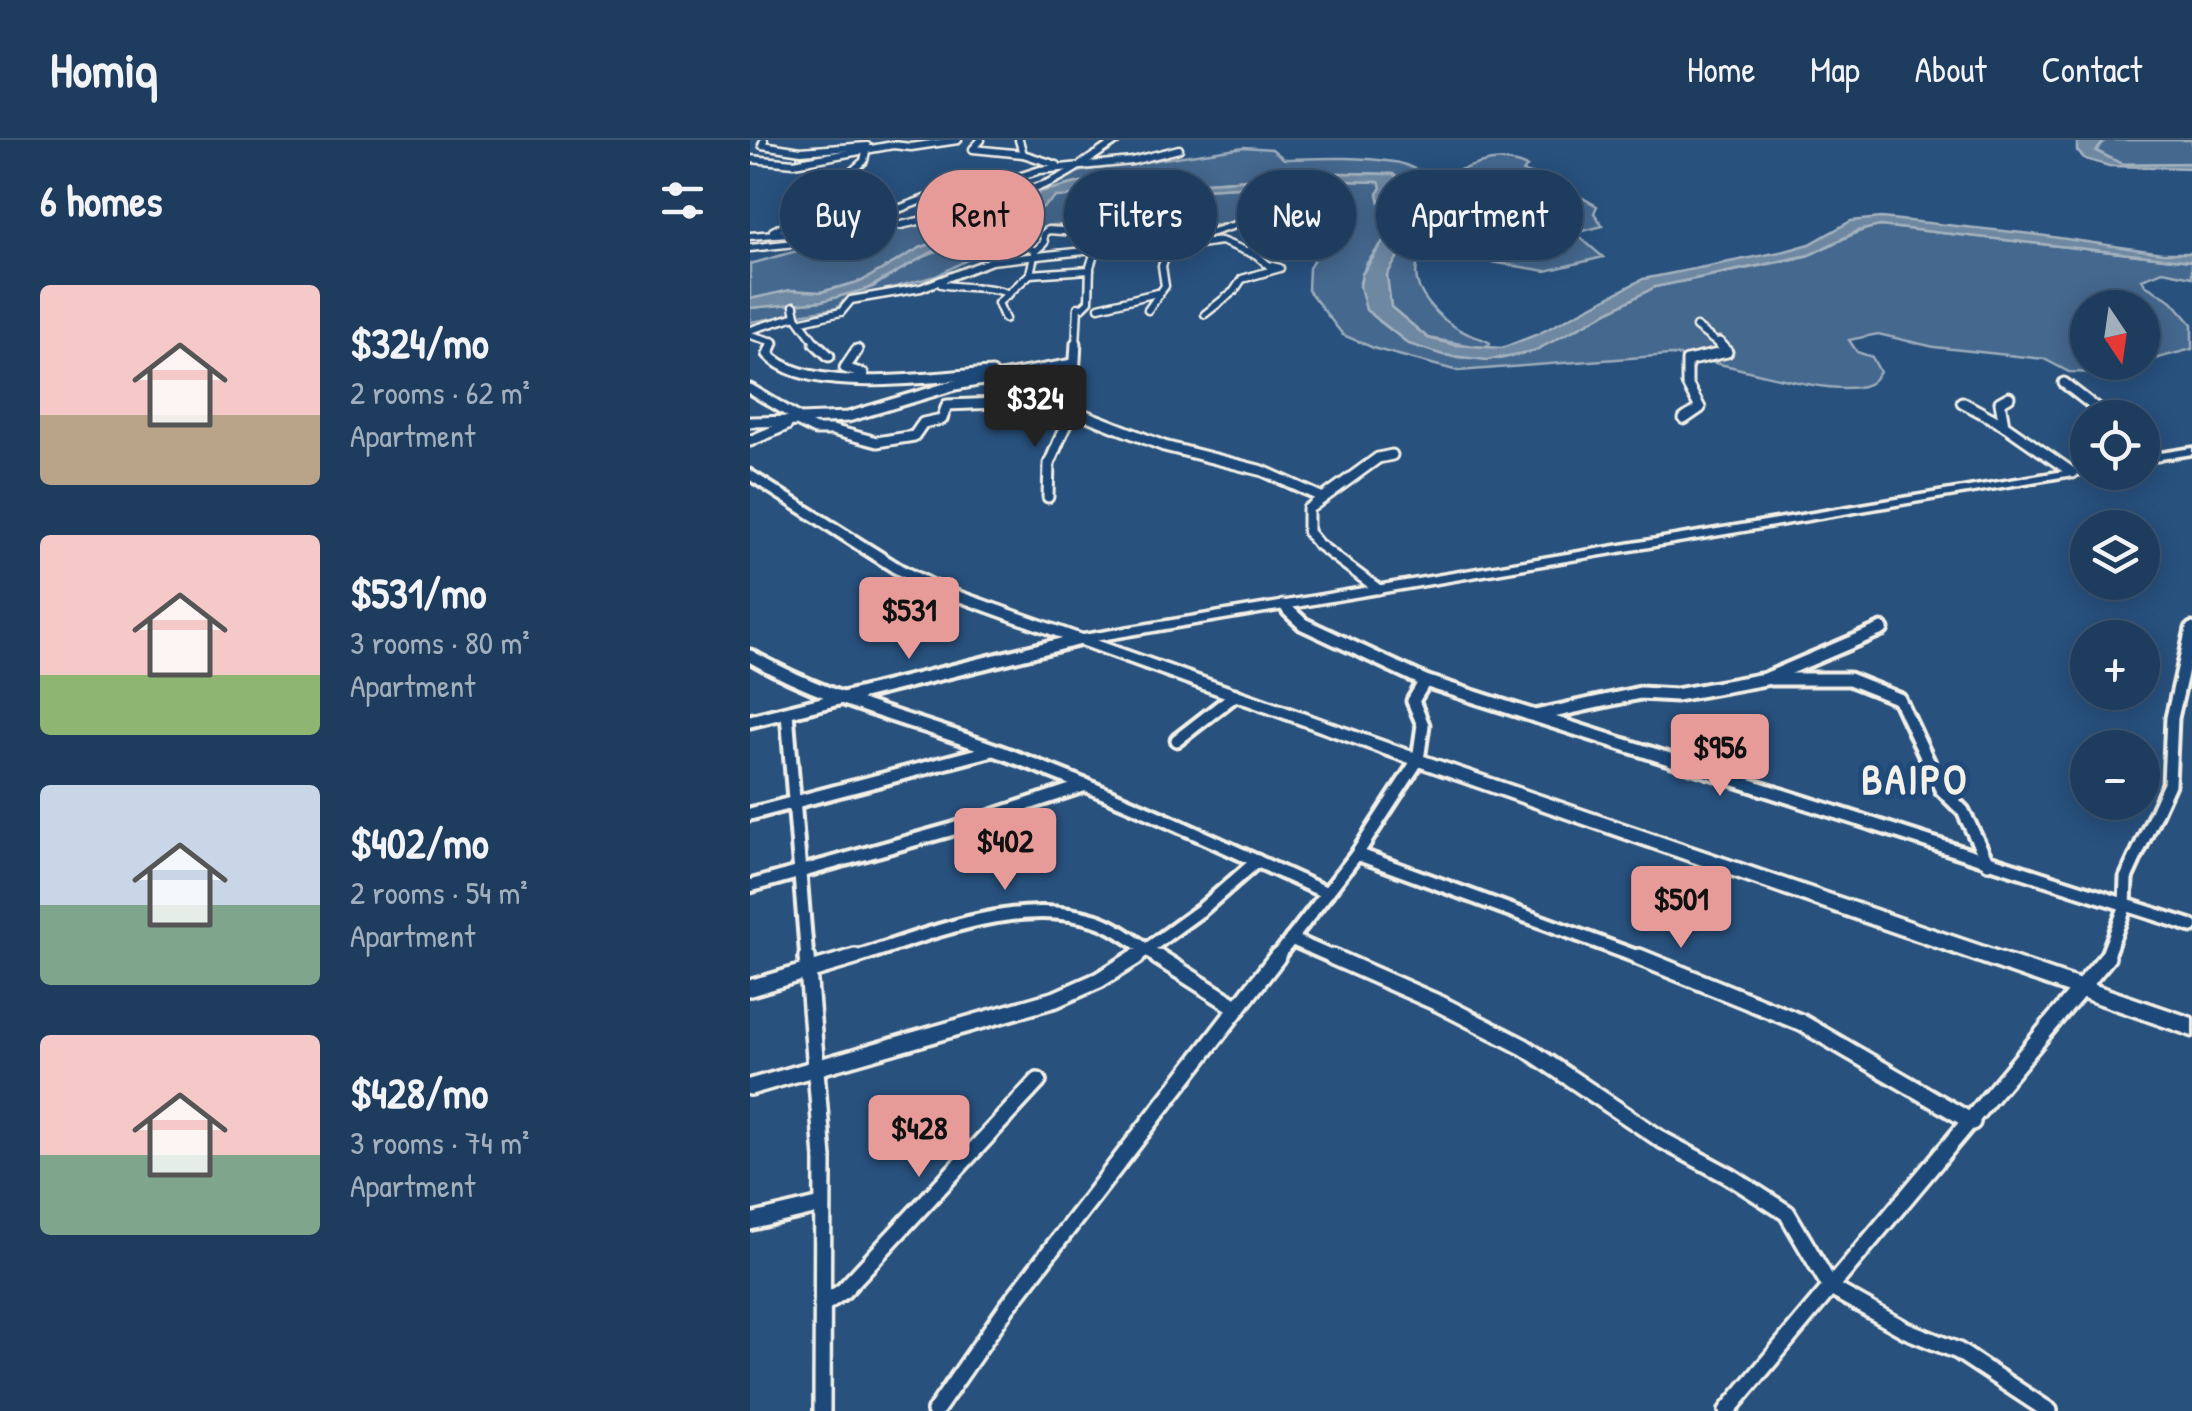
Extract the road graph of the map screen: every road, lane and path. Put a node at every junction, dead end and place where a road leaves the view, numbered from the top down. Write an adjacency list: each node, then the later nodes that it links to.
1 (784, 140): 6 (street)
2 (958, 140): 8 (street)
3 (980, 140): 9 (street)
4 (1019, 140): 9 (street)
5 (1118, 140): 11 (street)
6 (765, 144): 8 (street); 10 (street)
7 (1179, 149): 11 (street)
8 (866, 151): 10 (street); 17 (street)
9 (1023, 154): 12 (street)
10 (750, 157)
11 (1086, 164): 12 (street); 14 (street)
12 (1061, 166): 13 (street); 14 (street)
13 (1044, 171)
14 (1061, 182): 15 (street)
15 (1044, 188)
16 (780, 236): 17 (street)
17 (753, 237)
18 (780, 245): 19 (street)
19 (750, 248)
20 (997, 260): 25 (street)
21 (1034, 260): 27 (street)
22 (1092, 260): 26 (street)
23 (1164, 260): 29 (street)
24 (1263, 260): 34 (street)
25 (991, 261): 28 (street)
26 (1090, 270): 27 (street); 40 (street)
27 (1030, 274): 30 (street)
28 (932, 284): 30 (street); 33 (street)
29 (1157, 293): 31 (street); 32 (street)
30 (1009, 294): 35 (street)
31 (1098, 307)
32 (1148, 310)
33 (798, 314): 37 (street); 39 (street)
34 (1205, 314)
35 (1005, 318)
36 (1696, 327): 49 (street)
37 (750, 333): 42 (street)
38 (857, 350): 42 (street)
39 (829, 356)
40 (1073, 364): 41 (street); 48 (street)
41 (1010, 373): 42 (street); 50 (street)
42 (874, 378)
43 (2064, 383): 46 (street)
44 (750, 389): 50 (street)
45 (2009, 397): 52 (street)
46 (2086, 400)
47 (1962, 402): 52 (street)
48 (1072, 405): 50 (street); 60 (street); 61 (street)
49 (1684, 419)
50 (798, 420): 51 (street); 53 (street)
51 (750, 422)
52 (2004, 425): 57 (street)
53 (750, 441)
54 (2192, 451): 56 (street)
55 (1392, 455): 61 (street)
56 (2160, 456)
57 (2070, 471)
58 (750, 474): 66 (main road)
59 (2070, 474): 62 (street)
60 (1048, 497)
61 (1321, 497): 62 (street)
62 (1378, 589): 63 (street)
63 (1282, 604): 66 (street); 71 (street)
64 (1882, 629): 70 (street)
65 (2192, 629): 89 (street)
66 (1077, 640): 72 (main road); 73 (street)
67 (750, 656): 68 (street)
68 (768, 668): 69 (street); 73 (street)
69 (750, 671)
70 (1765, 678): 75 (street); 85 (street)
71 (1425, 681): 75 (street); 79 (street)
72 (1234, 695): 77 (street); 79 (main road)
73 (843, 699): 74 (street); 78 (street)
74 (787, 712): 76 (street); 81 (street)
75 (1531, 717): 85 (street)
76 (750, 722)
77 (1177, 740)
78 (993, 750): 80 (street); 81 (street)
79 (1418, 760): 83 (street); 95 (main road)
80 (1086, 785): 84 (street); 86 (street)
81 (794, 802): 82 (street); 86 (street)
82 (750, 814)
83 (1357, 854): 88 (street); 101 (street)
84 (1257, 862): 88 (street); 92 (street)
85 (1988, 864): 89 (street)
86 (800, 873): 87 (street); 93 (street)
87 (750, 886)
88 (1327, 893): 91 (street)
89 (2125, 908): 90 (street); 95 (street)
90 (2192, 926)
91 (1291, 940): 96 (street); 104 (street)
92 (1145, 949): 93 (street); 96 (street); 98 (street)
93 (808, 972): 94 (street); 98 (street)
94 (750, 988)
95 (2084, 989): 97 (main road); 101 (street)
96 (1238, 1008): 107 (street)
97 (2192, 1026)
98 (816, 1068): 100 (street); 102 (street)
99 (1038, 1081): 105 (street)
100 (750, 1087)
101 (1972, 1122): 104 (street)
102 (822, 1204): 103 (street); 105 (street)
103 (750, 1222)
104 (1831, 1288): 108 (street); 109 (street)
105 (822, 1305): 106 (street)
106 (822, 1411)
107 (935, 1411)
108 (1728, 1411)
109 (2050, 1411)

